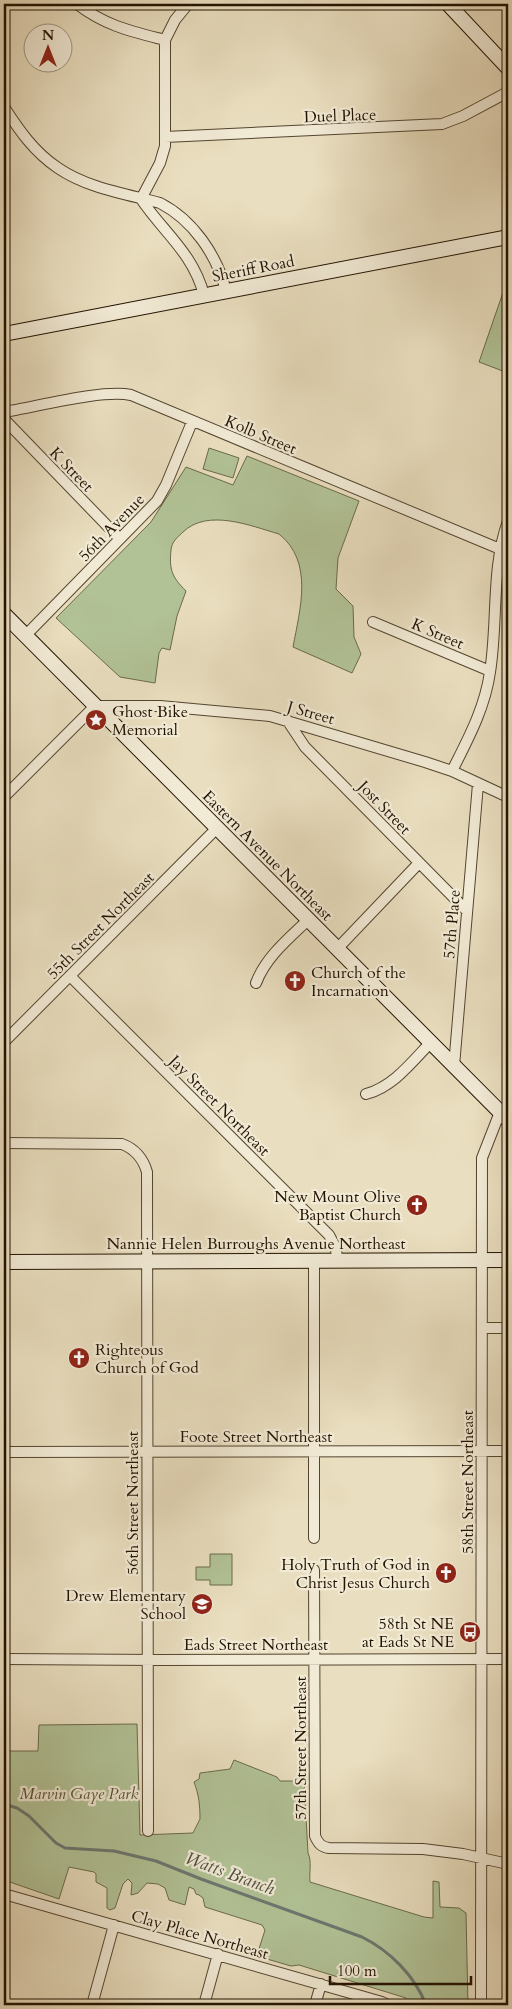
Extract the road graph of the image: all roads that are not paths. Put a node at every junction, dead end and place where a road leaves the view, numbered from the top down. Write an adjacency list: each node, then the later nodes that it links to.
1 (77, 4): 4 (street)
2 (188, 4): 4 (street)
3 (448, 4): 5 (main road)
4 (165, 40): 8 (street)
5 (508, 68)
6 (508, 92): 8 (street, Duel Place)
7 (4, 107): 9 (street)
8 (165, 137): 9 (street)
9 (141, 199): 11 (street); 12 (street)
10 (508, 237): 11 (main road, Sheriff Road)
11 (226, 291): 12 (main road, Sheriff Road)
12 (204, 295): 13 (main road, Sheriff Road)
13 (4, 334)
14 (4, 412): 16 (street, Kolb Street)
15 (4, 419): 18 (street, K Street)
16 (192, 422): 18 (street, 56th Avenue); 19 (street, Kolb Street)
17 (508, 521): 19 (street)
18 (120, 539): 22 (street, 56th Avenue)
19 (500, 549): 23 (street)
20 (4, 614): 22 (main road, Eastern Avenue Northeast)
21 (373, 622): 23 (street, K Street)
22 (25, 636): 24 (main road, Eastern Avenue Northeast)
23 (490, 671): 26 (street)
24 (95, 706): 25 (street, J Street); 29 (street); 30 (main road, Eastern Avenue Northeast)
25 (287, 720): 26 (street, J Street); 31 (street, Jost Street)
26 (452, 771): 27 (street, J Street)
27 (478, 784): 28 (street, J Street); 32 (street, 57th Place)
28 (508, 796)
29 (4, 797)
30 (217, 828): 33 (main road, Eastern Avenue Northeast); 35 (street, 55th Street Northeast)
31 (419, 863): 32 (street, Jost Street); 34 (street)
32 (467, 911): 39 (street, 57th Place)
33 (308, 920): 34 (main road, Eastern Avenue Northeast); 36 (street)
34 (337, 949): 38 (main road, Eastern Avenue Northeast)
35 (70, 976): 37 (street, 55th Street Northeast); 44 (street, Jay Street Northeast)
36 (256, 983)
37 (4, 1042)
38 (431, 1042): 39 (main road, Eastern Avenue Northeast); 40 (street)
39 (454, 1066): 41 (main road, Eastern Avenue Northeast)
40 (366, 1094)
41 (504, 1116): 45 (street, 58th Street Northeast)
42 (4, 1143): 47 (street, 56th Street Northeast)
43 (314, 1260): 44 (main road, Nannie Helen Burroughs Avenue Northeast); 47 (main road, Nannie Helen Burroughs Avenue Northeast); 52 (street)
44 (337, 1260): 45 (main road, Nannie Helen Burroughs Avenue Northeast)
45 (482, 1260): 46 (main road, Nannie Helen Burroughs Avenue Northeast); 49 (street, 58th Street Northeast)
46 (508, 1260)
47 (147, 1261): 48 (main road, Nannie Helen Burroughs Avenue Northeast); 51 (street, 56th Street Northeast)
48 (4, 1262)
49 (482, 1328): 50 (street); 53 (street, 58th Street Northeast)
50 (508, 1328)
51 (147, 1451): 52 (street, Foote Street Northeast); 55 (street, Foote Street Northeast); 62 (street, 56th Street Northeast)
52 (314, 1451): 53 (street, Foote Street Northeast); 56 (street)
53 (482, 1451): 54 (street, Foote Street Northeast); 60 (street, 58th Street Northeast)
54 (508, 1451)
55 (4, 1452)
56 (314, 1538)
57 (314, 1570): 59 (street, 57th Street Northeast)
58 (4, 1658): 62 (street, Eads Street Northeast)
59 (315, 1659): 60 (street, Eads Street Northeast); 62 (street, Eads Street Northeast); 64 (street, 57th Street Northeast)
60 (482, 1659): 61 (street, Eads Street Northeast); 64 (street, 58th Street Northeast)
61 (508, 1659)
62 (147, 1660): 63 (street, 56th Street Northeast)
63 (148, 1830)
64 (482, 1857): 65 (street); 74 (street, 58th Street Northeast)
65 (508, 1864)
66 (4, 1894): 67 (street, Clay Place Northeast)
67 (114, 1926): 68 (street, Clay Place Northeast); 70 (street)
68 (218, 1954): 69 (street, Clay Place Northeast); 71 (street)
69 (321, 1984): 72 (street); 73 (street, Clay Place Northeast)
70 (92, 2005)
71 (204, 2005)
72 (315, 2005)
73 (388, 2005)
74 (481, 2005)

